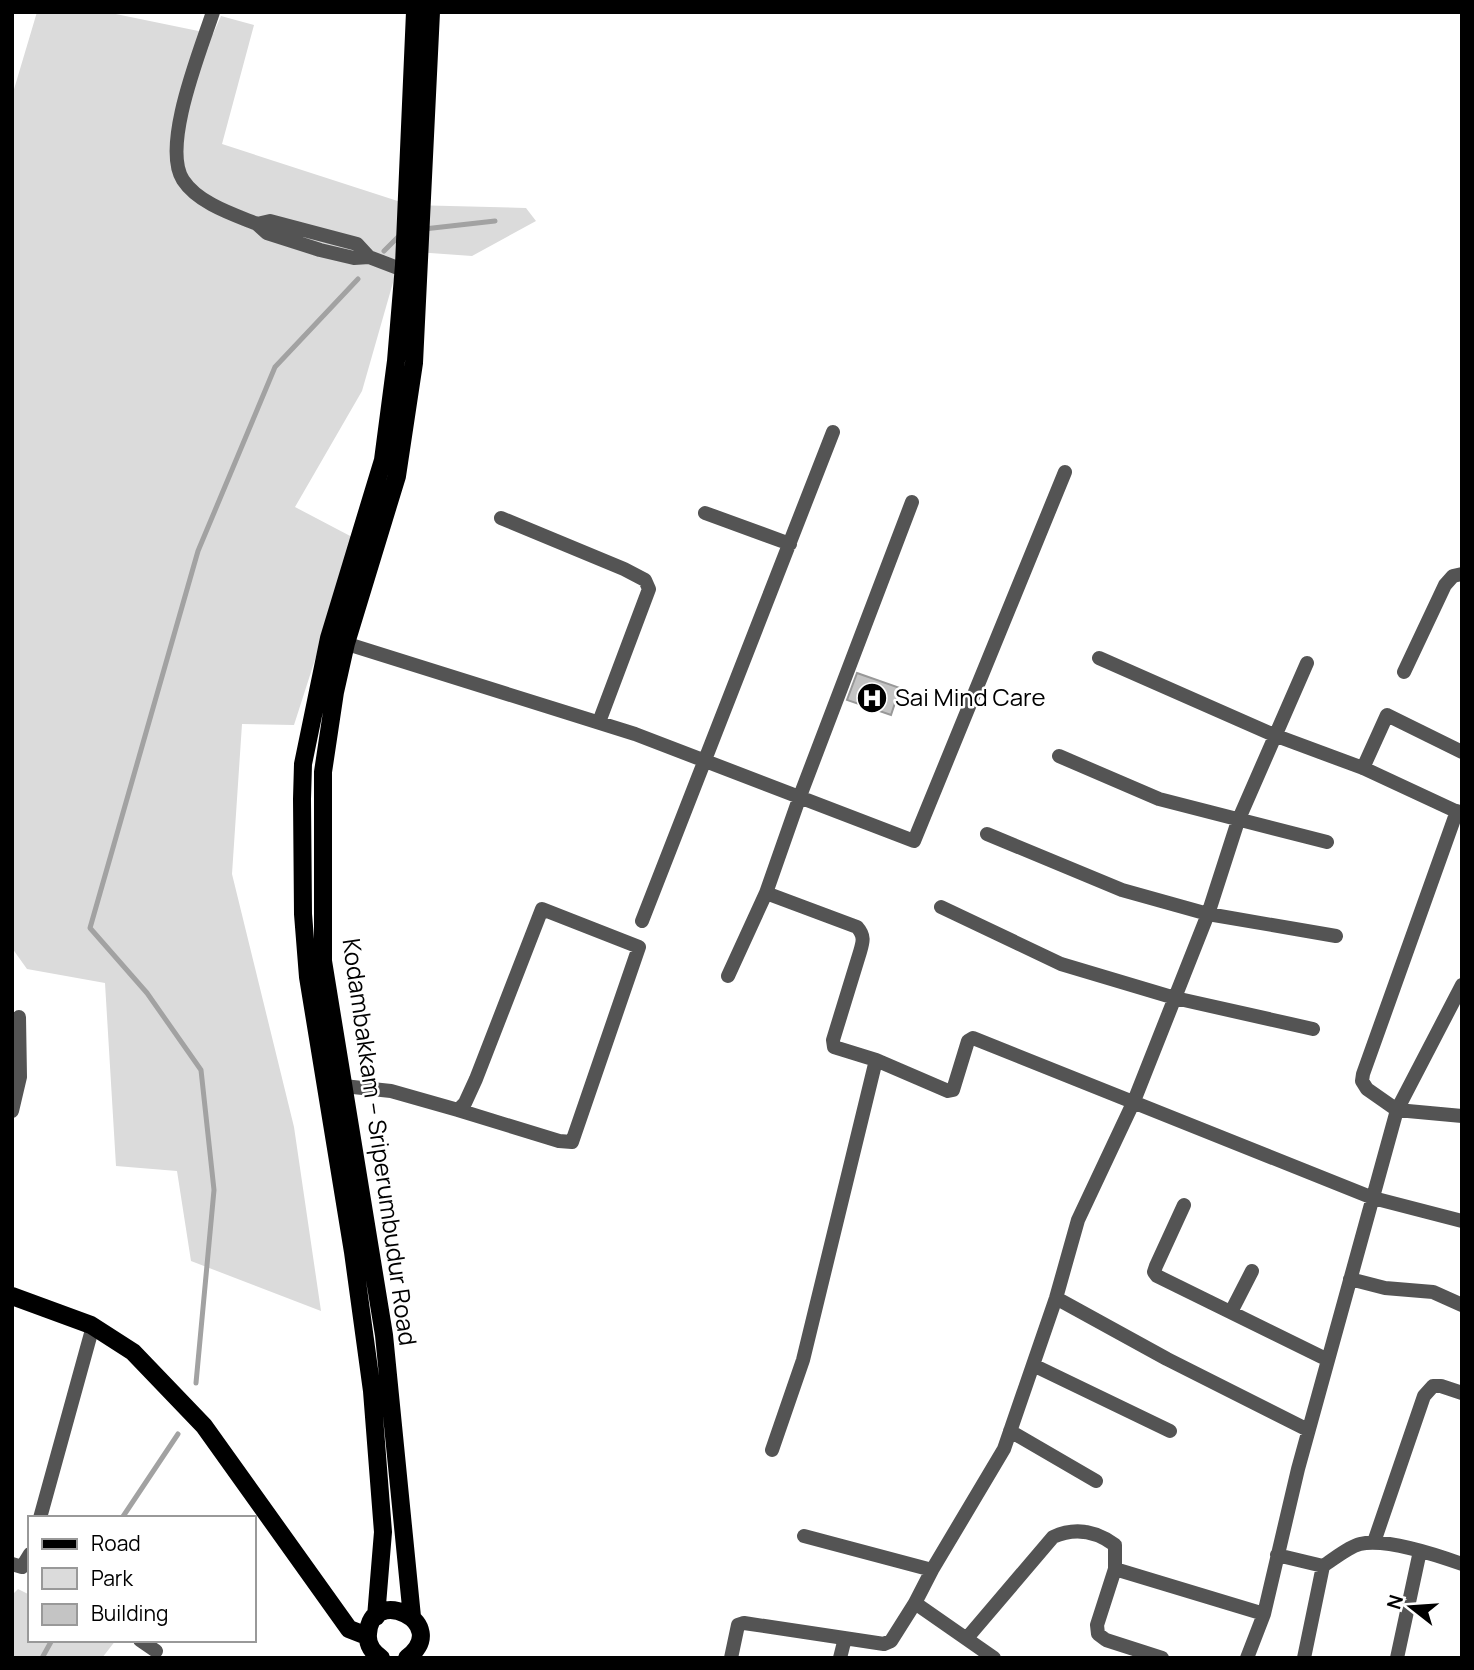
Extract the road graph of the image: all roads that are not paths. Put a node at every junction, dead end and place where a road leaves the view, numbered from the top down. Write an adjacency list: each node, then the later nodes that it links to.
1 (213, 12): 5 (street)
2 (415, 12): 4 (main road, Kodambakkam – Sriperumbudur Road)
3 (431, 12): 4 (main road, Kodambakkam – Sriperumbudur Road)
4 (414, 189): 5 (main road, Kodambakkam – Sriperumbudur Road)
5 (409, 266): 13 (main road, Kodambakkam – Sriperumbudur Road); 14 (main road, Kodambakkam – Sriperumbudur Road)
6 (833, 432): 11 (street)
7 (1065, 472): 24 (street)
8 (912, 502): 24 (street)
9 (705, 513): 11 (street)
10 (501, 518): 18 (street)
11 (790, 544): 22 (street)
12 (1462, 575): 17 (street)
13 (328, 638): 14 (street); 40 (main road, Kodambakkam – Sriperumbudur Road)
14 (346, 643): 18 (street); 40 (main road, Kodambakkam – Sriperumbudur Road)
15 (1100, 658): 19 (street)
16 (1307, 663): 19 (street)
17 (1405, 671)
18 (599, 722): 22 (street)
19 (1274, 735): 23 (street); 26 (street)
20 (1462, 752): 23 (street)
21 (1059, 756): 26 (street)
22 (705, 761): 24 (street); 32 (street)
23 (1363, 768): 25 (street)
24 (800, 796): 29 (street)
25 (1459, 813): 44 (street)
26 (1238, 821): 28 (street); 31 (street)
27 (987, 834): 31 (street)
28 (1327, 842)
29 (766, 893): 34 (street); 39 (street)
30 (941, 907): 36 (street)
31 (1208, 914): 33 (street); 36 (street)
32 (642, 922)
33 (1336, 936)
34 (728, 976)
35 (1462, 985): 44 (street)
36 (1175, 998): 38 (street); 41 (street)
37 (19, 1017): 43 (street)
38 (1313, 1029)
39 (876, 1060): 41 (street); 62 (street)
40 (335, 1085): 42 (street); 75 (main road, Kodambakkam – Sriperumbudur Road); 76 (main road, Kodambakkam – Sriperumbudur Road)
41 (1134, 1101): 46 (street); 52 (street)
42 (458, 1110): 42 (street)
43 (12, 1111)
44 (1397, 1111): 45 (street); 46 (street)
45 (1462, 1116)
46 (1373, 1198): 48 (street); 50 (street)
47 (1184, 1206): 54 (street)
48 (1462, 1221)
49 (1252, 1271): 54 (street)
50 (1350, 1279): 53 (street); 56 (street)
51 (12, 1296): 55 (main road)
52 (1056, 1298): 57 (street); 59 (street)
53 (1462, 1305)
54 (1231, 1312): 56 (street)
55 (93, 1326): 64 (street); 77 (main road)
56 (1328, 1360): 59 (street)
57 (1033, 1365): 60 (street); 61 (street)
58 (1462, 1393): 66 (street)
59 (1308, 1430): 68 (street)
60 (1010, 1431): 63 (street); 72 (street)
61 (1170, 1431)
62 (772, 1450)
63 (1096, 1481)
64 (41, 1516)
65 (803, 1536): 72 (street)
66 (1374, 1542): 67 (street); 70 (street)
67 (1420, 1551): 69 (street); 90 (street)
68 (1277, 1555): 70 (street); 74 (street)
69 (1462, 1564)
70 (1323, 1566): 89 (street)
71 (1115, 1569): 74 (street); 79 (street); 87 (street)
72 (932, 1570): 73 (street)
73 (915, 1603): 78 (street); 79 (street)
74 (1264, 1614): 88 (street)
75 (376, 1617): 76 (main road); 77 (main road, Kodambakkam – Sriperumbudur Road)
76 (412, 1617): 82 (main road, Kodambakkam – Sriperumbudur Road)
77 (368, 1636): 83 (main road)
78 (845, 1638): 84 (street); 85 (street)
79 (967, 1638): 86 (street)
80 (143, 1642): 81 (street)
81 (156, 1651)
82 (412, 1656)
83 (380, 1658)
84 (731, 1658)
85 (840, 1658)
86 (994, 1658)
87 (1162, 1658)
88 (1247, 1658)
89 (1304, 1658)
90 (1397, 1658)

